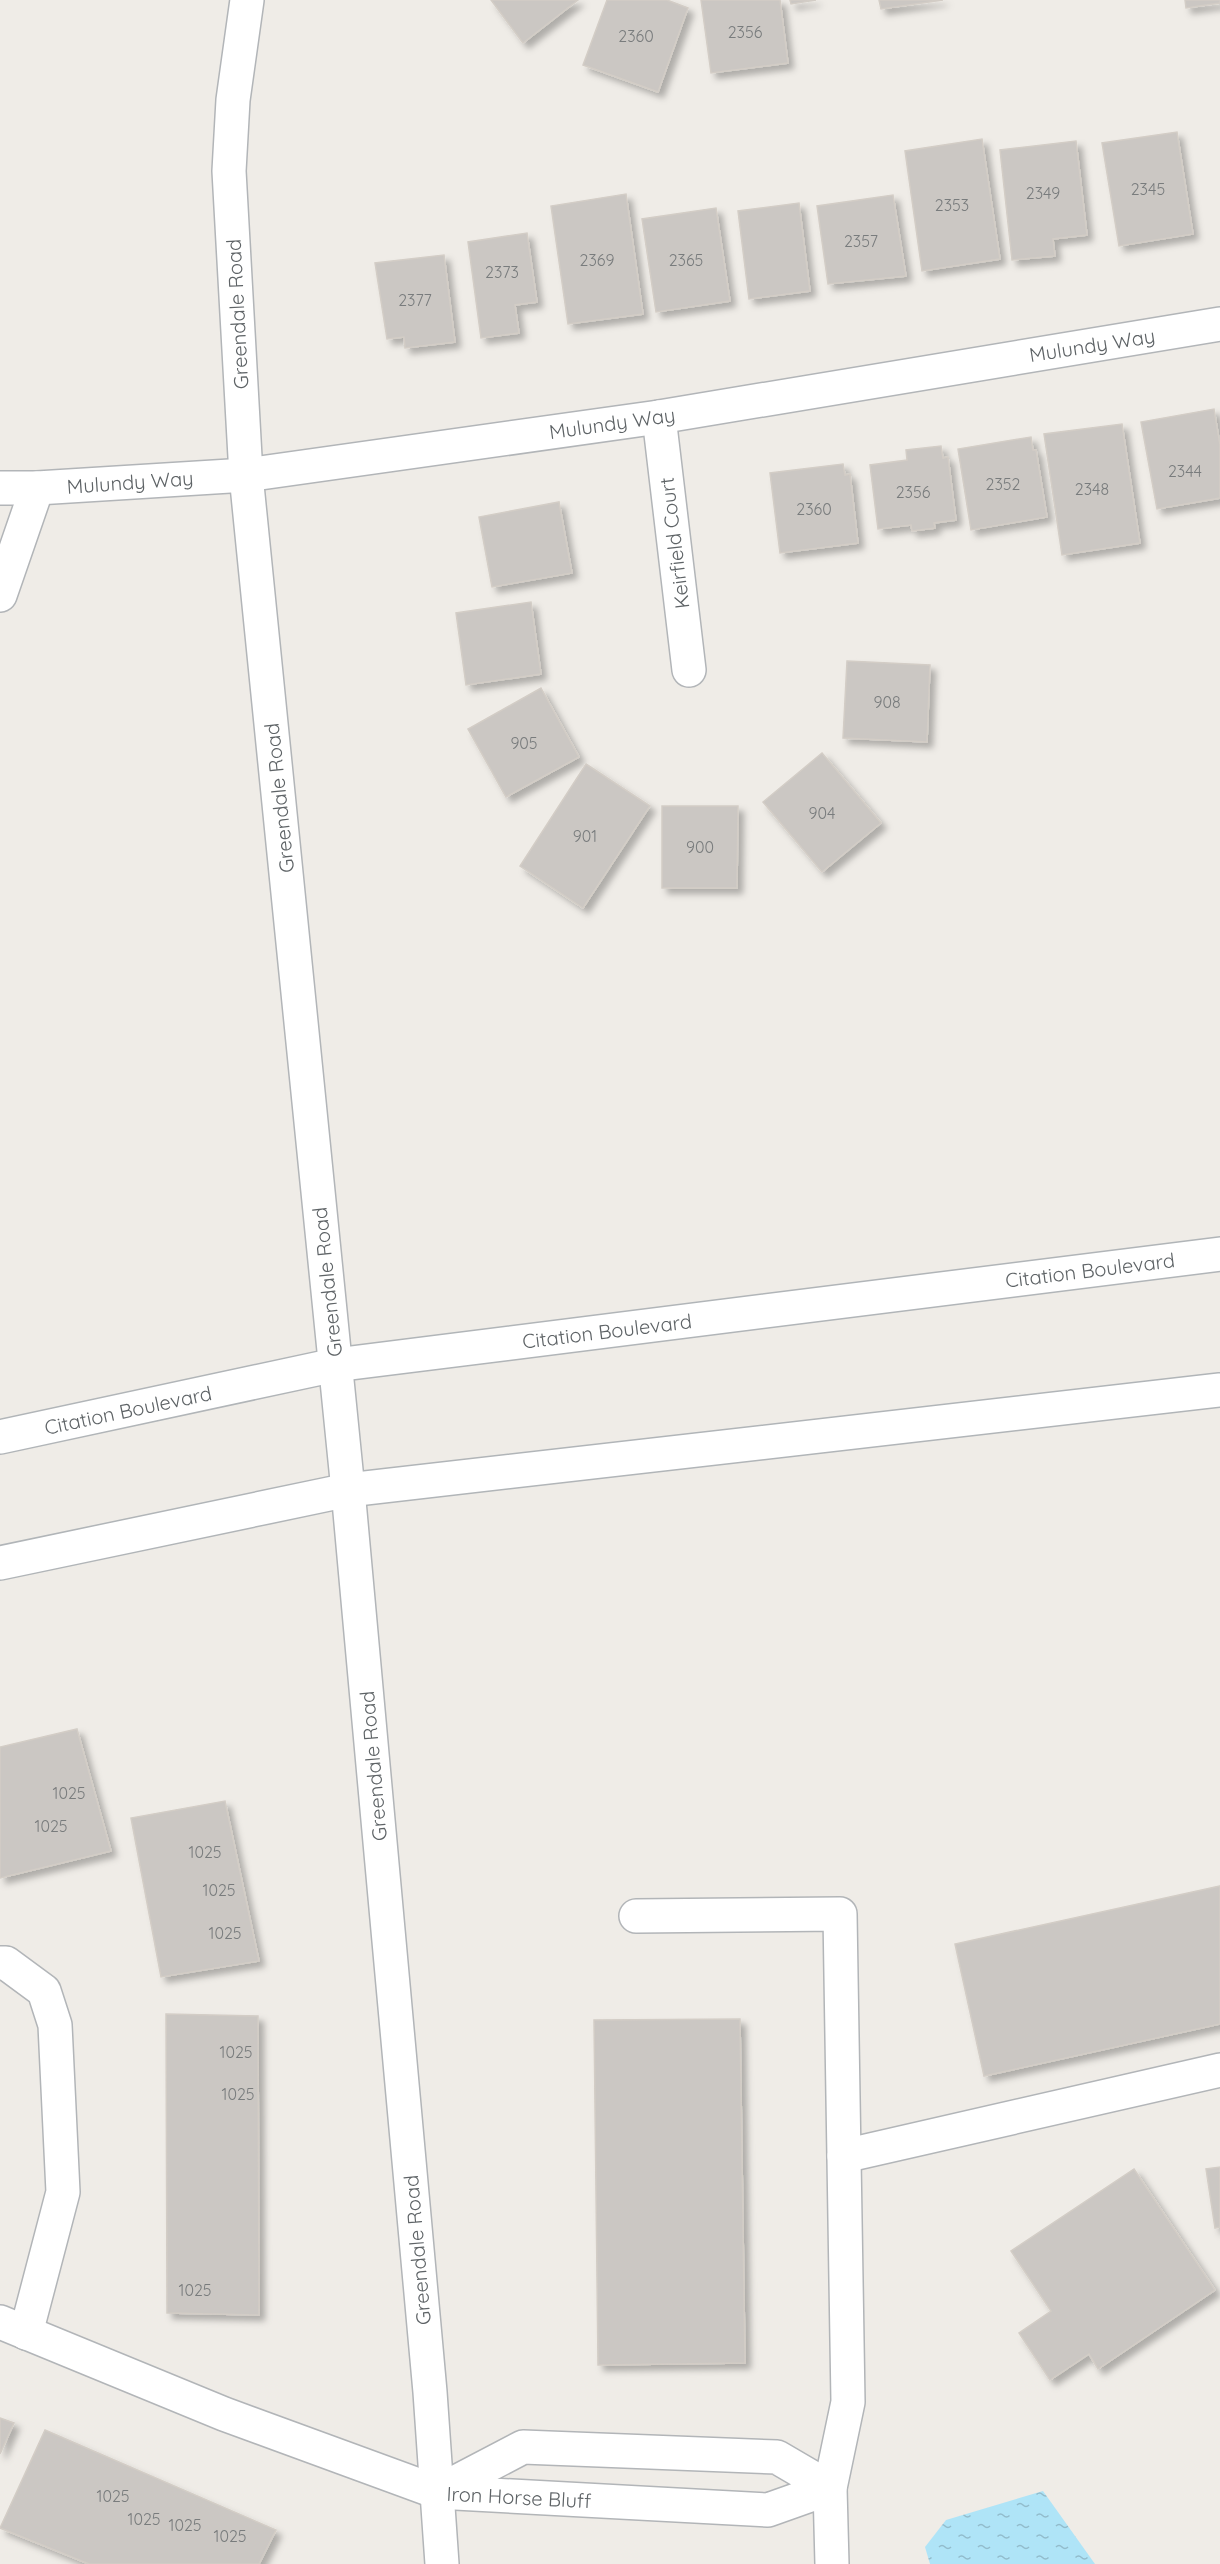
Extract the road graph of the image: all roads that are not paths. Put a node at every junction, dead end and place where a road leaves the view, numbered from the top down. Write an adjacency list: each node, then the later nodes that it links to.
1 (247, 0): 4 (street, Greendale Road)
2 (1220, 324): 3 (street, Mulundy Way)
3 (659, 417): 4 (street, Mulundy Way); 8 (street, Keirfield Court)
4 (246, 475): 6 (street, Mulundy Way); 10 (street, Greendale Road)
5 (0, 488): 6 (street, Mulundy Way)
6 (37, 489): 7 (street)
7 (0, 595)
8 (689, 670)
9 (1220, 1254): 10 (street, Citation Boulevard)
10 (335, 1365): 12 (street, Citation Boulevard); 13 (street, Greendale Road)
11 (1220, 1390): 13 (street)
12 (0, 1437)
13 (348, 1490): 14 (street); 21 (street, Greendale Road)
14 (0, 1563)
15 (636, 1916): 18 (street)
16 (0, 1963): 19 (street)
17 (1220, 2070): 18 (street)
18 (843, 2157): 20 (street)
19 (13, 2328): 21 (street)
20 (830, 2488): 21 (street, Iron Horse Bluff); 21 (street, Iron Horse Bluff); 23 (street)
21 (437, 2492): 22 (street, Greendale Road)
22 (442, 2564)
23 (832, 2564)

